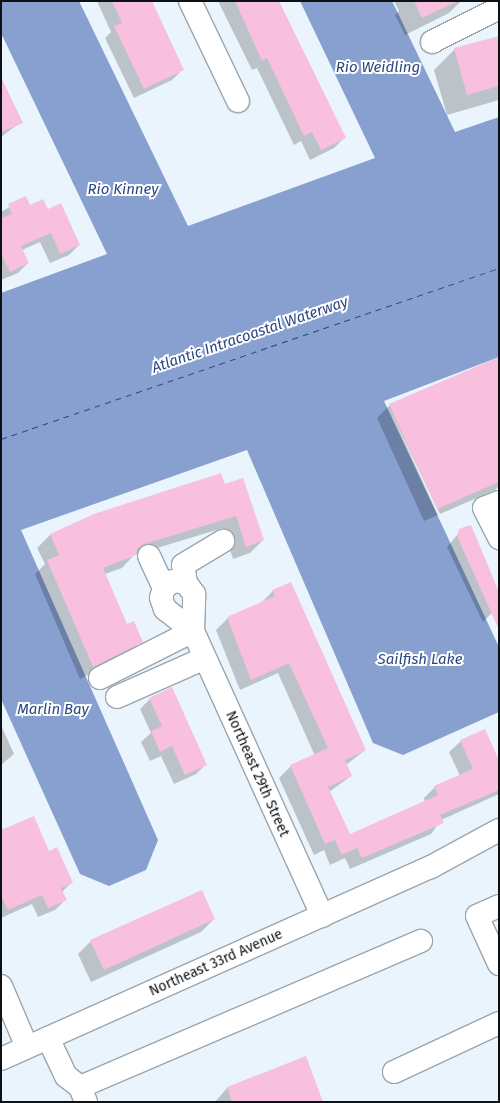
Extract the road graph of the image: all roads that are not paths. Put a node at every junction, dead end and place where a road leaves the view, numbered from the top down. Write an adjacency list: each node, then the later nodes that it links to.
1 (190, 1): 4 (street)
2 (499, 8): 3 (street)
3 (432, 42)
4 (238, 101)
5 (499, 502): 6 (street)
6 (499, 538)
7 (223, 541): 9 (street)
8 (149, 556): 10 (street)
9 (186, 583): 10 (street); 11 (street)
10 (164, 588): 11 (street)
11 (193, 632): 12 (street, Northeast 29th Street); 13 (street)
12 (205, 658): 14 (street); 19 (street, Northeast 29th Street)
13 (100, 678)
14 (117, 697)
15 (499, 830): 17 (street, Northeast 33rd Avenue)
16 (499, 845): 17 (street, Northeast 33rd Avenue)
17 (432, 867): 19 (street, Northeast 33rd Avenue)
18 (499, 906): 21 (street)
19 (322, 916): 24 (street, Northeast 33rd Avenue)
20 (421, 941): 28 (street)
21 (499, 964)
22 (1, 986): 25 (street)
23 (499, 1023): 27 (street)
24 (48, 1038): 25 (street, Northeast 33rd Avenue); 28 (street)
25 (27, 1047): 26 (street, Northeast 33rd Avenue)
26 (1, 1059)
27 (394, 1072)
28 (83, 1094)

